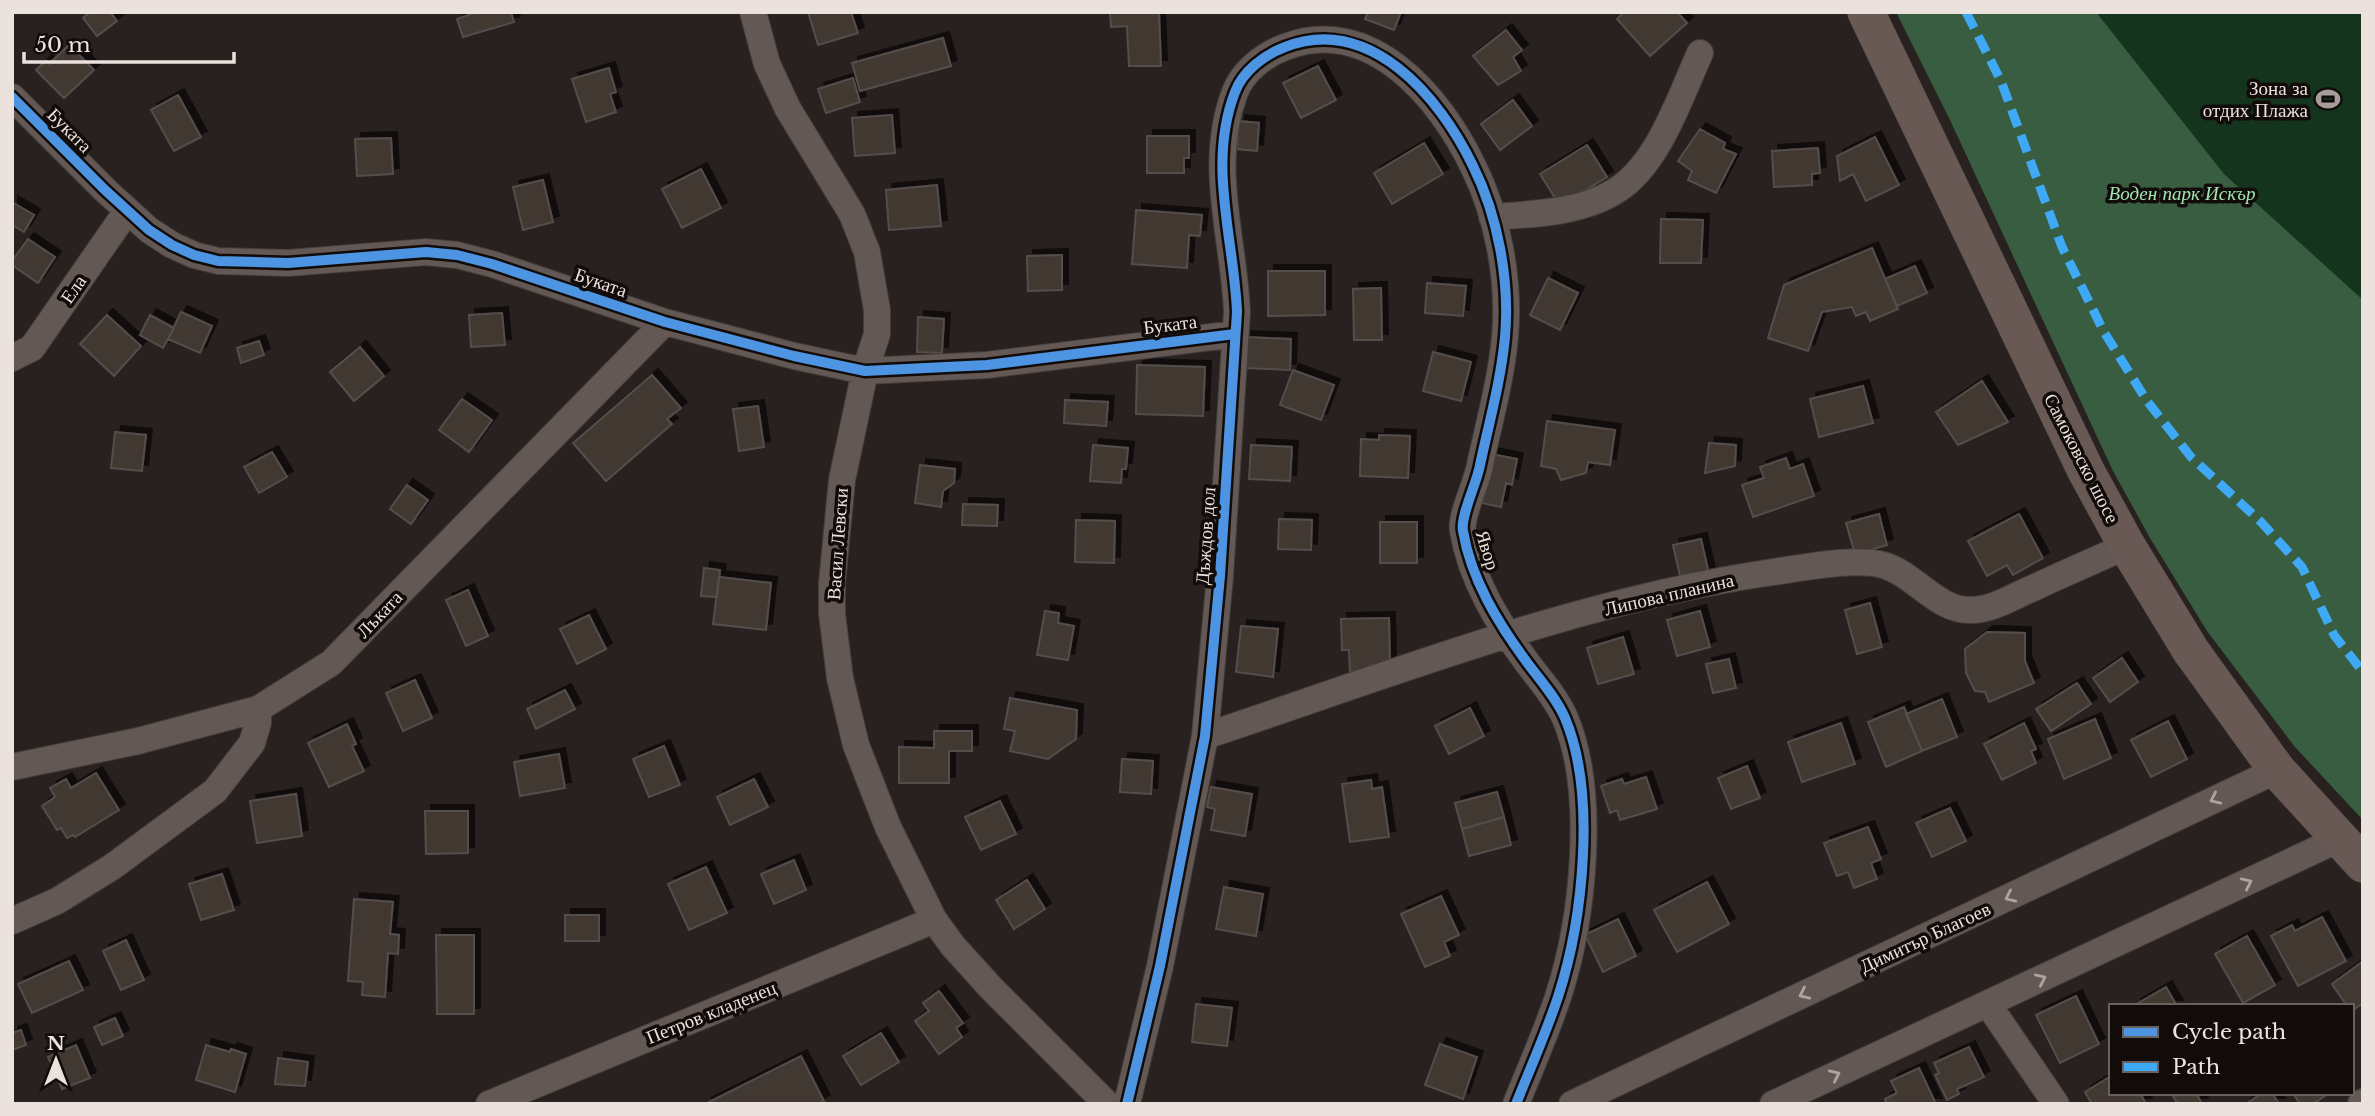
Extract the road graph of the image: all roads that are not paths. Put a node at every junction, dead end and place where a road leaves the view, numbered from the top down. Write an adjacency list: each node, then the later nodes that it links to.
1 (752, 12): 11 (street, Васил Левски)
2 (1866, 12): 12 (main road, Самоковско шосе)
3 (1342, 42): 7 (street, Явор); 9 (street, Дъждов дол)
4 (1700, 53): 7 (street)
5 (12, 97): 6 (street, Буката)
6 (127, 211): 8 (street, Буката); 10 (street, Ела)
7 (1492, 217): 13 (street, Явор)
8 (665, 322): 11 (street, Буката); 14 (street, Лъката)
9 (1236, 334): 11 (street, Буката); 15 (street, Дъждов дол)
10 (12, 358)
11 (865, 371): 19 (street, Васил Левски)
12 (2127, 546): 13 (street, Липова планина); 17 (main road, Самоковско шосе)
13 (1508, 635): 15 (street, Липова планина); 25 (street, Явор)
14 (258, 709): 16 (street, Лъката); 20 (street)
15 (1205, 736): 24 (street, Дъждов дол)
16 (12, 767)
17 (2277, 770): 18 (main road, Самоковско шосе); 26 (street, Димитър Благоев, one-way to 26)
18 (2351, 852): 21 (street, one-way to 18)
19 (934, 920): 22 (street, Петров кладенец); 23 (street, Васил Левски)
20 (12, 921)
21 (1988, 1004): 27 (street, one-way to 21); 28 (street)
22 (489, 1104)
23 (1107, 1104)
24 (1127, 1104)
25 (1516, 1104)
26 (1572, 1104)
27 (1773, 1104)
28 (2056, 1104)

